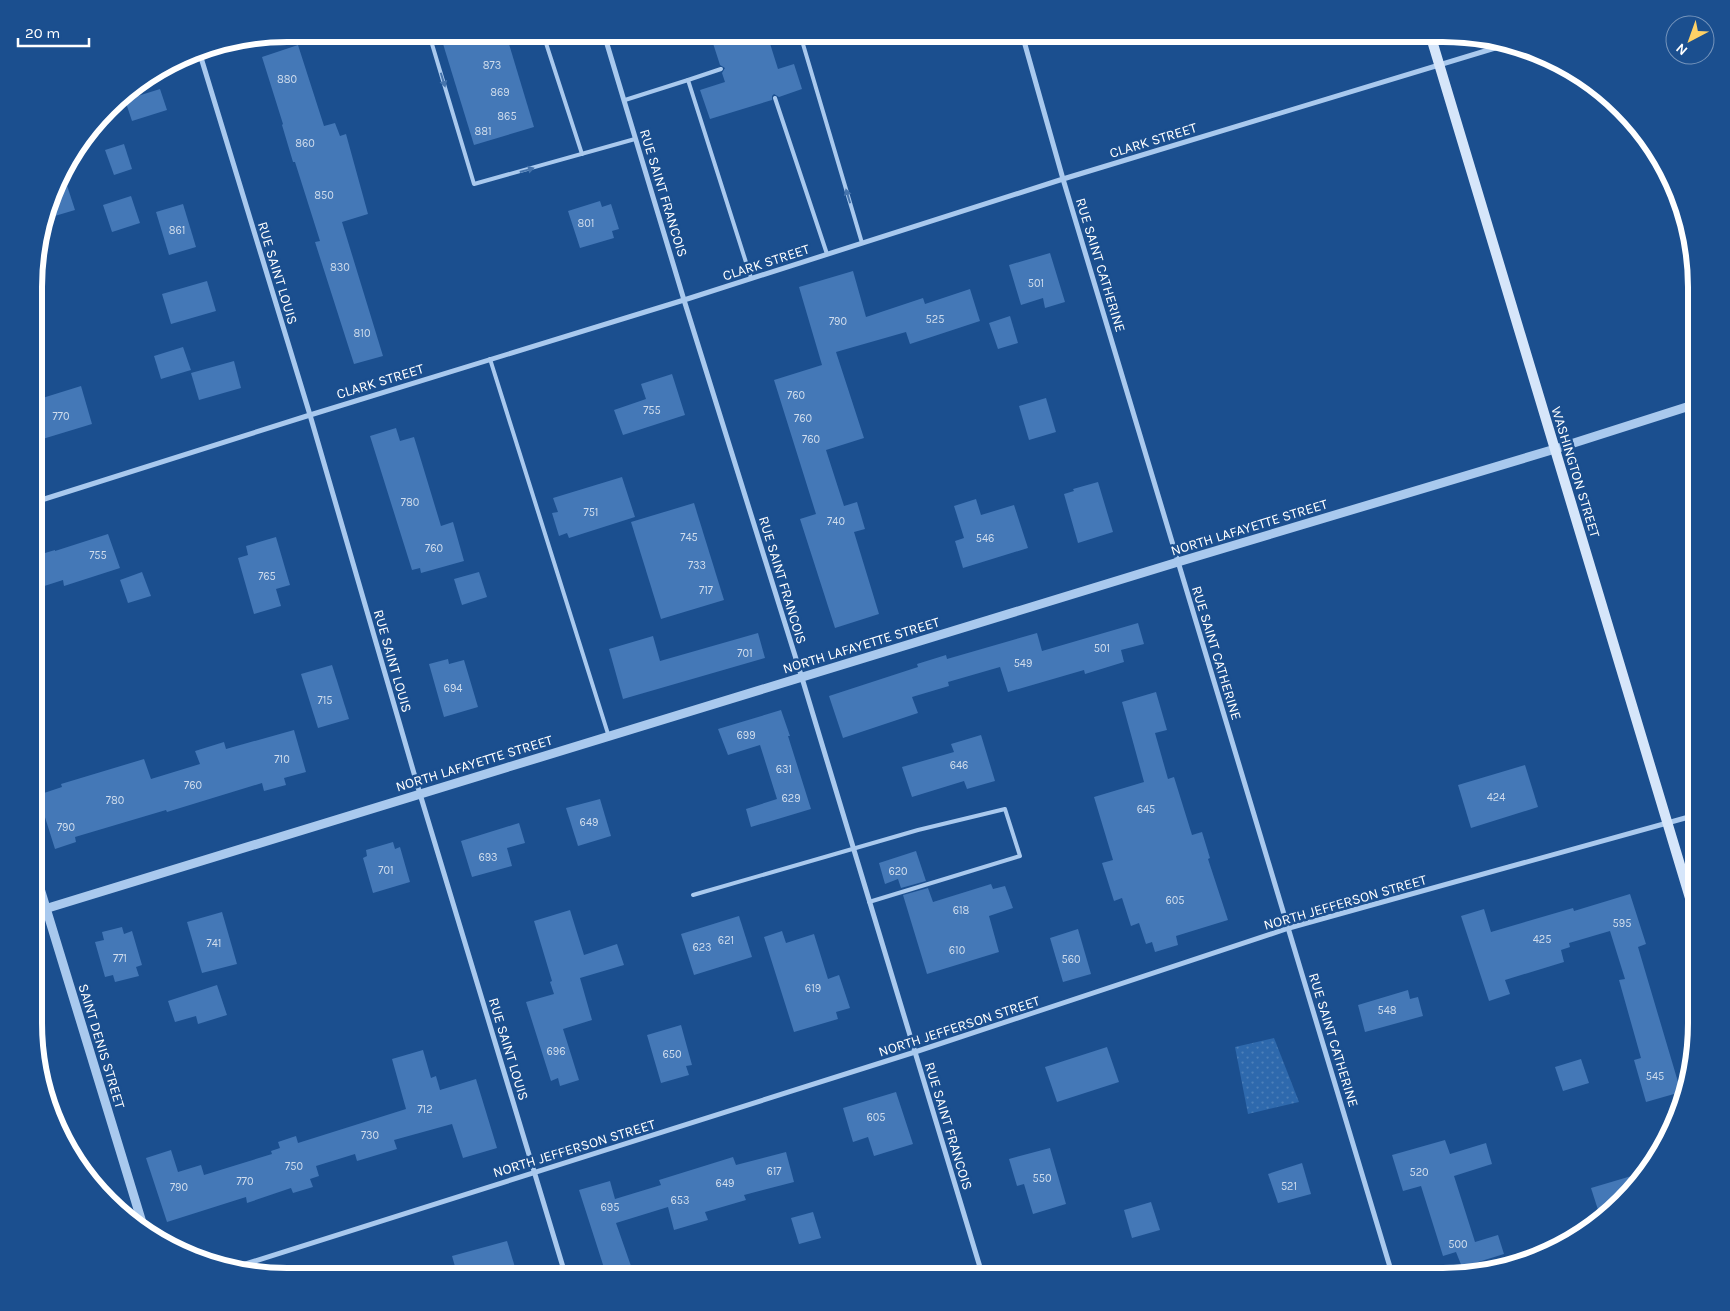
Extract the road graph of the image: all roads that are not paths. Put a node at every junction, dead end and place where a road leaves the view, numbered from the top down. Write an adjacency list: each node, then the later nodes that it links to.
1 (431, 42): 15 (lane, one-way to 15)
2 (546, 42): 15 (lane)
3 (607, 42): 13 (street, RUE SAINT FRANCOIS)
4 (802, 42): 17 (lane, one-way to 4)
5 (1024, 42): 16 (street, RUE SAINT CATHERINE)
6 (1432, 42): 9 (main road, WASHINGTON STREET)
7 (1495, 48): 9 (street, CLARK STREET)
8 (201, 59): 23 (street, RUE SAINT LOUIS)
9 (1439, 65): 16 (street, CLARK STREET); 24 (main road, WASHINGTON STREET)
10 (721, 69): 11 (lane)
11 (688, 80): 13 (lane); 19 (lane)
12 (775, 98): 18 (lane)
13 (625, 100): 14 (street, RUE SAINT FRANCOIS)
14 (636, 139): 15 (lane); 20 (street, RUE SAINT FRANCOIS)
15 (582, 154)
16 (1063, 179): 17 (street, CLARK STREET); 26 (street, RUE SAINT CATHERINE)
17 (862, 243): 18 (street, CLARK STREET)
18 (827, 254): 19 (street, CLARK STREET)
19 (751, 278): 20 (street, CLARK STREET)
20 (684, 300): 21 (street, CLARK STREET); 27 (street, RUE SAINT FRANCOIS)
21 (490, 359): 23 (street, CLARK STREET); 28 (lane)
22 (1688, 407): 24 (street, NORTH LAFAYETTE STREET)
23 (310, 415): 25 (street, CLARK STREET); 29 (street, RUE SAINT LOUIS)
24 (1555, 449): 26 (street, NORTH LAFAYETTE STREET); 31 (main road, WASHINGTON STREET)
25 (42, 500)
26 (1178, 562): 27 (street, NORTH LAFAYETTE STREET); 39 (street, RUE SAINT CATHERINE)
27 (802, 678): 28 (street, NORTH LAFAYETTE STREET); 32 (street, RUE SAINT FRANCOIS)
28 (609, 737): 29 (street, NORTH LAFAYETTE STREET)
29 (420, 794): 37 (street, NORTH LAFAYETTE STREET); 41 (street, RUE SAINT LOUIS)
30 (1688, 818): 31 (street, NORTH JEFFERSON STREET)
31 (1668, 824): 33 (main road, WASHINGTON STREET); 39 (street, NORTH JEFFERSON STREET)
32 (853, 848): 34 (lane); 36 (street, RUE SAINT FRANCOIS); 36 (lane)
33 (1688, 891)
34 (693, 895)
35 (42, 896): 37 (street, SAINT DENIS STREET)
36 (869, 902): 40 (street, RUE SAINT FRANCOIS)
37 (46, 909): 38 (street, NORTH LAFAYETTE STREET); 42 (street, SAINT DENIS STREET)
38 (42, 910)
39 (1289, 928): 40 (street, NORTH JEFFERSON STREET); 46 (street, RUE SAINT CATHERINE)
40 (915, 1052): 41 (street, NORTH JEFFERSON STREET); 45 (street, RUE SAINT FRANCOIS)
41 (534, 1172): 43 (street, NORTH JEFFERSON STREET); 44 (street, RUE SAINT LOUIS)
42 (141, 1220)
43 (244, 1264)
44 (563, 1268)
45 (980, 1268)
46 (1390, 1268)

